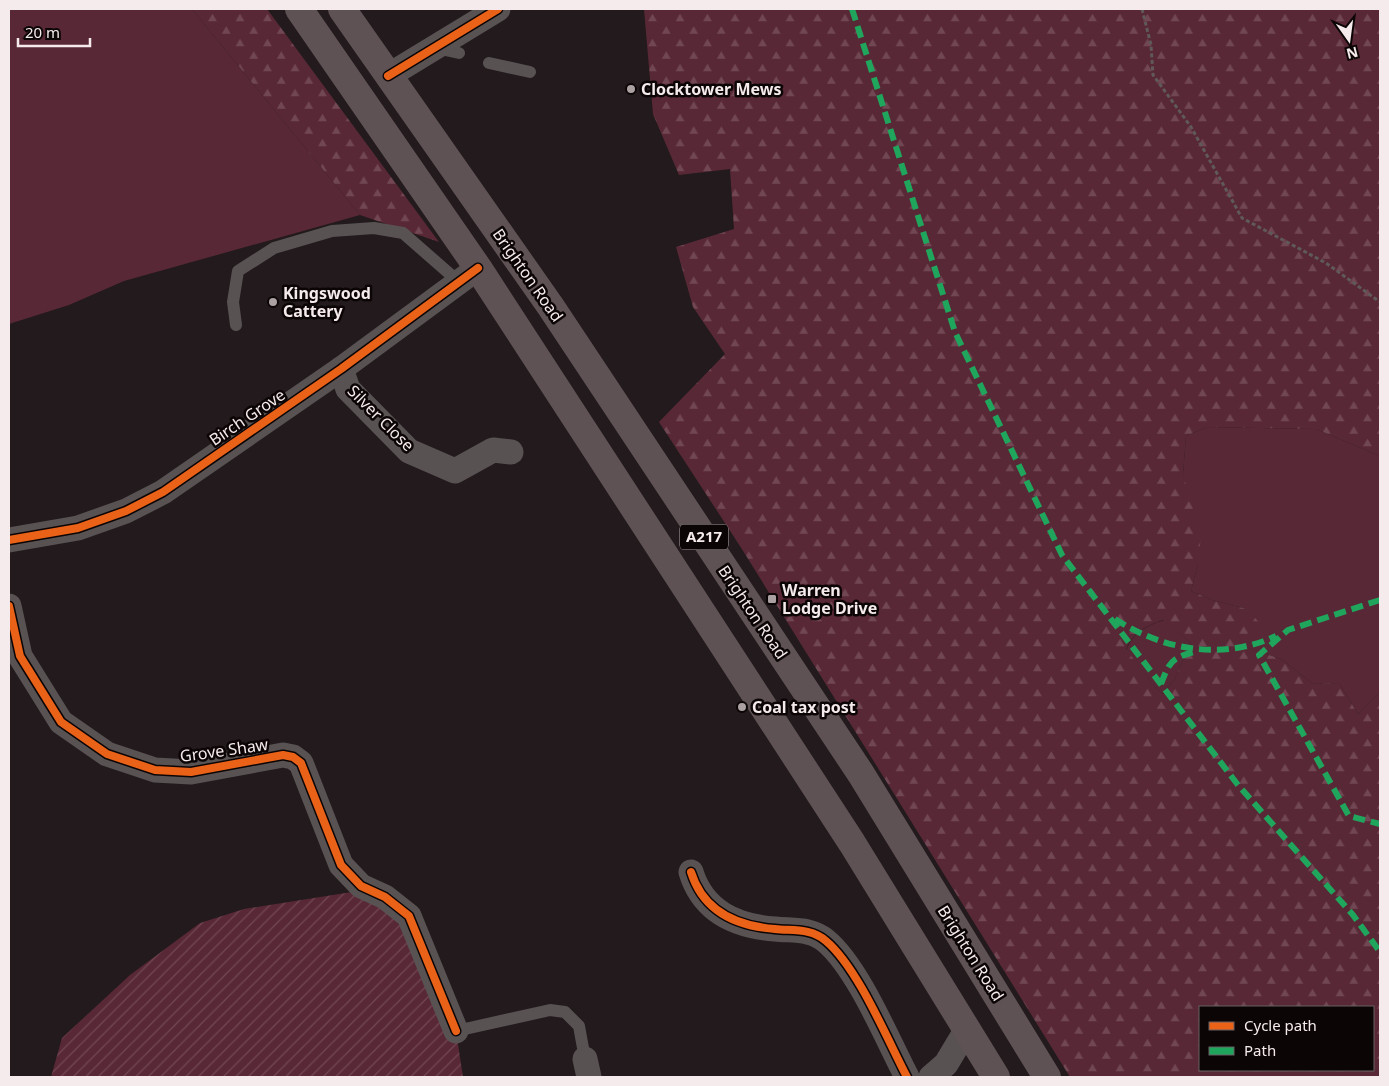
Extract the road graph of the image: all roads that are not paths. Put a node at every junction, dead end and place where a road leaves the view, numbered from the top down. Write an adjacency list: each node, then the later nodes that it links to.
1 (299, 9): 9 (highway, A217)
2 (342, 9): 8 (highway, Brighton Road / A217)
3 (498, 9): 4 (street)
4 (433, 47): 5 (lane); 8 (street)
5 (459, 53)
6 (488, 63): 7 (lane)
7 (530, 72)
8 (388, 76): 22 (highway, Brighton Road / A217)
9 (469, 275): 10 (lane); 11 (street, Birch Grove); 16 (highway, A217)
10 (236, 325)
11 (341, 370): 12 (street, Silver Close); 13 (street, Birch Grove)
12 (511, 452)
13 (9, 540)
14 (9, 606): 17 (street, Grove Shaw)
15 (691, 872): 19 (street)
16 (967, 1029): 20 (street); 21 (highway, A217)
17 (456, 1031): 18 (lane)
18 (587, 1068)
19 (907, 1077)
20 (931, 1077)
21 (996, 1077)
22 (1047, 1077)

